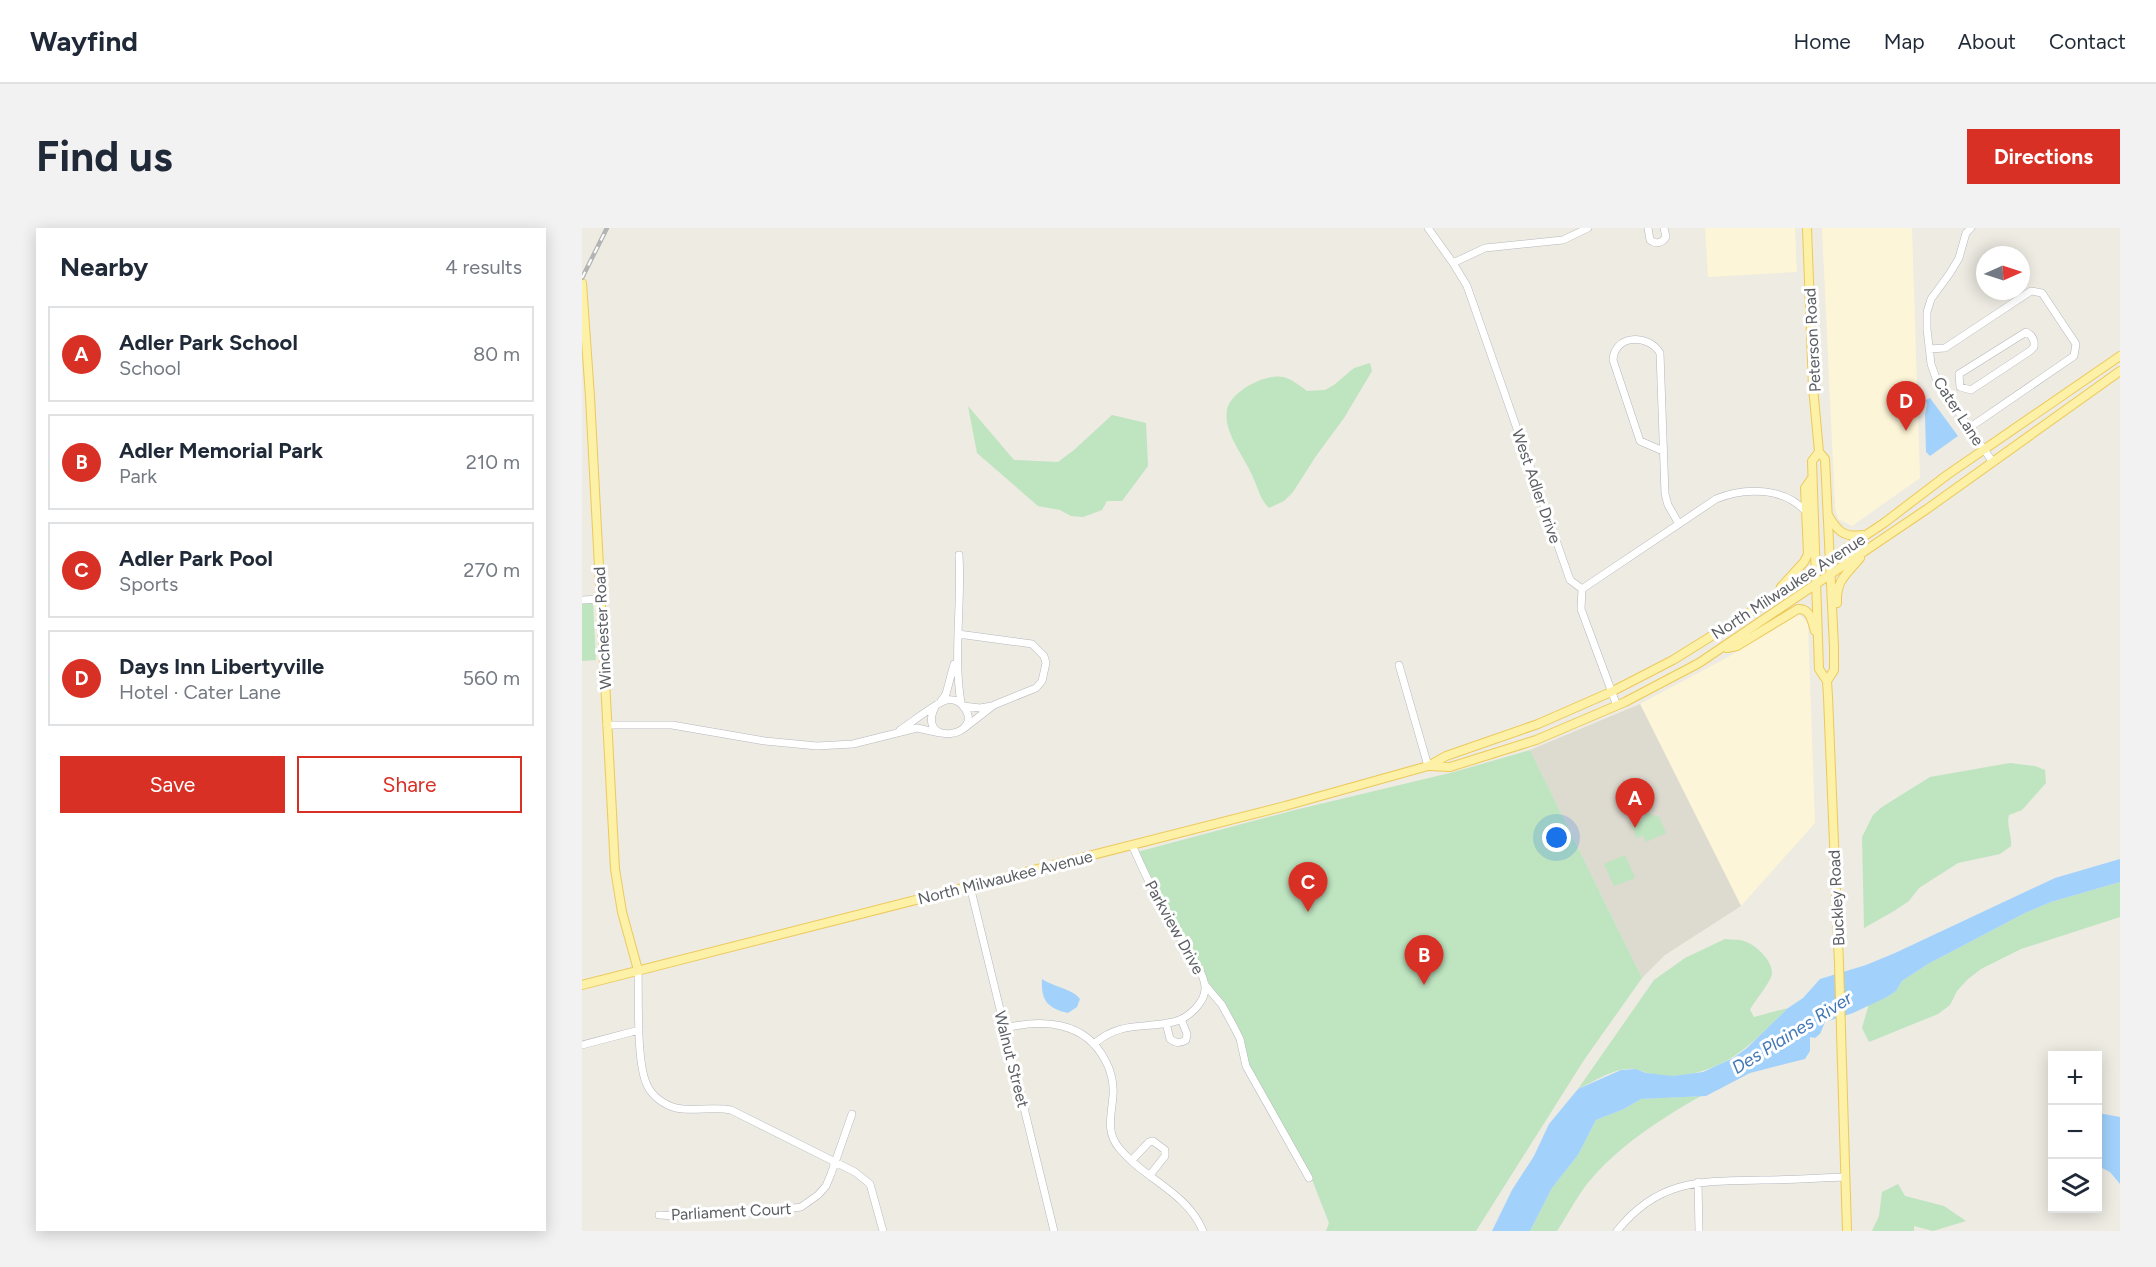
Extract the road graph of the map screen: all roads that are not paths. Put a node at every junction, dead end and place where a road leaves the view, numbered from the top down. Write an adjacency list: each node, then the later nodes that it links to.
1 (1428, 228): 7 (street, West Adler Drive)
2 (1588, 228): 7 (street)
3 (1648, 228): 4 (street)
4 (1664, 228)
5 (1807, 228): 17 (main road, Peterson Road)
6 (1971, 228): 9 (street, Cater Lane)
7 (1454, 263): 32 (street, West Adler Drive)
8 (582, 283): 34 (main road, Winchester Road)
9 (1929, 349): 13 (street, Cater Lane); 14 (street)
10 (2120, 356): 15 (main road, North Milwaukee Avenue)
11 (2120, 371): 18 (main road, North Milwaukee Avenue)
12 (1960, 387): 12 (street); 13 (street)
13 (1947, 395): 14 (street, Cater Lane)
14 (1969, 428): 15 (street, Cater Lane)
15 (1984, 450): 18 (street, Cater Lane); 25 (main road, North Milwaukee Avenue)
16 (1663, 451): 16 (street); 24 (street)
17 (1819, 452): 19 (main road, Peterson Road); 23 (main road, Peterson Road)
18 (1992, 461): 26 (main road, North Milwaukee Avenue)
19 (1812, 478): 20 (main road); 29 (main road, Peterson Road)
20 (1805, 490): 21 (street); 22 (main road)
21 (1790, 499): 22 (street); 24 (street)
22 (1806, 512): 33 (main road)
23 (1827, 514): 25 (main road); 28 (main road, Peterson Road)
24 (1680, 524): 32 (street)
25 (1865, 535): 28 (main road, North Milwaukee Avenue)
26 (1867, 550): 30 (main road, North Milwaukee Avenue); 39 (main road)
27 (959, 555): 36 (street)
28 (1830, 558): 29 (main road, North Milwaukee Avenue); 30 (main road, Peterson Road)
29 (1816, 567): 31 (main road, Buckley Road); 33 (main road, North Milwaukee Avenue)
30 (1831, 574): 31 (main road, North Milwaukee Avenue); 39 (main road, Peterson Road)
31 (1817, 583): 37 (main road, Buckley Road); 40 (main road, North Milwaukee Avenue)
32 (1582, 589): 43 (street)
33 (1780, 592): 43 (main road, North Milwaukee Avenue)
34 (601, 598): 35 (street); 49 (main road, Winchester Road)
35 (582, 600)
36 (958, 634): 38 (street); 46 (street)
37 (1818, 643): 40 (main road); 42 (main road, Buckley Road)
38 (958, 647): 44 (street); 45 (street)
39 (1834, 647): 42 (main road, Peterson Road)
40 (1721, 650): 47 (main road, North Milwaukee Avenue)
41 (1400, 665): 53 (street)
42 (1827, 681): 69 (main road, Buckley Road)
43 (1611, 692): 47 (street); 53 (main road, North Milwaukee Avenue)
44 (942, 701): 45 (street); 48 (street)
45 (962, 705): 46 (street); 50 (street)
46 (994, 705): 50 (street)
47 (1617, 706): 53 (main road, North Milwaukee Avenue)
48 (935, 707): 51 (street); 52 (street)
49 (607, 725): 52 (street); 56 (main road, Winchester Road)
50 (963, 729): 51 (street)
51 (940, 733): 52 (street)
52 (896, 734)
53 (1428, 766): 54 (main road, North Milwaukee Avenue)
54 (1132, 845): 55 (main road, North Milwaukee Avenue); 58 (street, Parkview Drive)
55 (970, 886): 56 (main road, North Milwaukee Avenue); 61 (street, Walnut Street)
56 (638, 970): 57 (main road, North Milwaukee Avenue); 62 (street)
57 (582, 985)
58 (1206, 987): 59 (street, Parkview Drive); 70 (street)
59 (1182, 1019): 60 (street); 60 (street)
60 (1166, 1023): 63 (street)
61 (1005, 1028): 63 (street); 74 (street, Walnut Street)
62 (639, 1030): 64 (street); 67 (street)
63 (1095, 1043): 66 (street)
64 (582, 1045)
65 (852, 1114): 67 (street, Parliament Court)
66 (1132, 1160): 68 (street); 68 (street)
67 (835, 1161): 72 (street, Parliament Court); 73 (street)
68 (1150, 1175): 75 (street)
69 (1845, 1177): 71 (street); 78 (main road, Buckley Road)
70 (1309, 1178)
71 (1698, 1182): 76 (street); 77 (street)
72 (660, 1215)
73 (883, 1231)
74 (1054, 1231)
75 (1203, 1231)
76 (1617, 1231)
77 (1699, 1231)
78 (1847, 1231)

